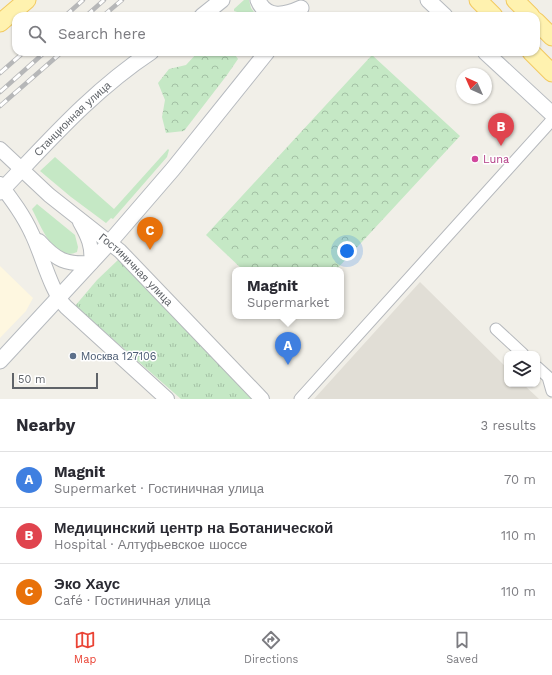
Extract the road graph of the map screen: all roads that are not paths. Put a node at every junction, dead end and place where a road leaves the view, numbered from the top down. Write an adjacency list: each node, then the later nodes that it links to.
1 (27, 0): 8 (main road)
2 (222, 0): 9 (main road)
3 (258, 0): 10 (main road)
4 (428, 0): 12 (main road)
5 (478, 0): 13 (main road)
6 (515, 0): 14 (main road)
7 (301, 8): 11 (main road)
8 (13, 12)
9 (207, 12)
10 (268, 12)
11 (291, 12)
12 (441, 12)
13 (490, 12)
14 (527, 12)
15 (12, 13): 16 (main road)
16 (0, 23)
17 (540, 25): 18 (main road)
18 (552, 37)
19 (145, 56): 29 (main road, Станционная улица)
20 (257, 56): 25 (street)
21 (264, 56): 25 (main road)
22 (489, 56): 26 (main road)
23 (535, 56): 24 (main road)
24 (552, 73)
25 (248, 76): 33 (main road)
26 (552, 114)
27 (552, 120): 43 (street)
28 (0, 149): 29 (street, Гостиничная улица)
29 (22, 170): 30 (main road, Станционная улица); 31 (street, Гостиничная улица)
30 (1, 188): 32 (street)
31 (78, 218): 33 (street, Гостиничная улица); 34 (street)
32 (32, 234): 34 (street); 35 (street)
33 (110, 242): 34 (main road); 42 (street, Гостиничная улица)
34 (91, 263): 35 (main road)
35 (58, 298): 38 (main road); 41 (street)
36 (496, 329): 37 (street)
37 (520, 351)
38 (0, 361)
39 (540, 370): 40 (street)
40 (552, 391)
41 (167, 399)
42 (262, 399)
43 (300, 399)

